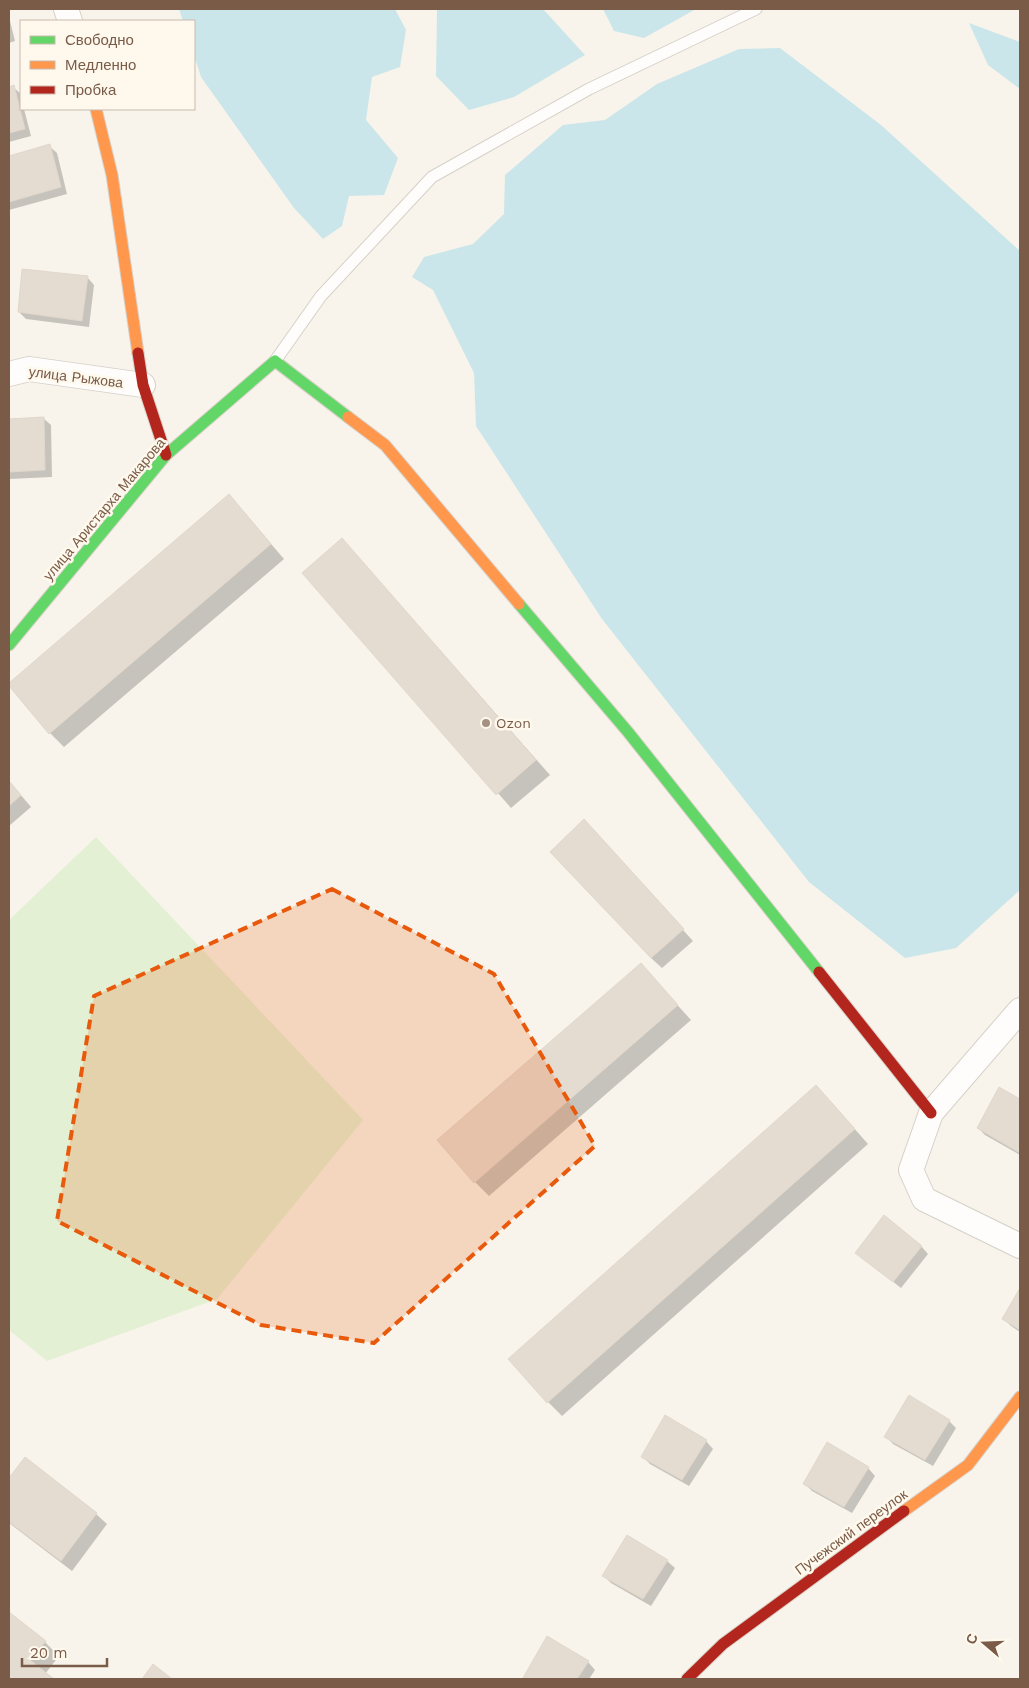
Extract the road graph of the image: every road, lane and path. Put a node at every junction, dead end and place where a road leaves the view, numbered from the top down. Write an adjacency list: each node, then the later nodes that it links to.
1 (756, 9): 3 (lane)
2 (96, 110): 5 (street)
3 (275, 361): 6 (street, улица Аристарха Макарова); 9 (street)
4 (9, 374): 5 (street, улица Рыжова)
5 (143, 386): 6 (street)
6 (166, 455): 7 (street, улица Аристарха Макарова)
7 (9, 645)
8 (1020, 1010): 9 (street)
9 (931, 1113): 10 (street)
10 (1020, 1246)
11 (1020, 1397): 12 (street, Пучежский переулок)
12 (687, 1679)

